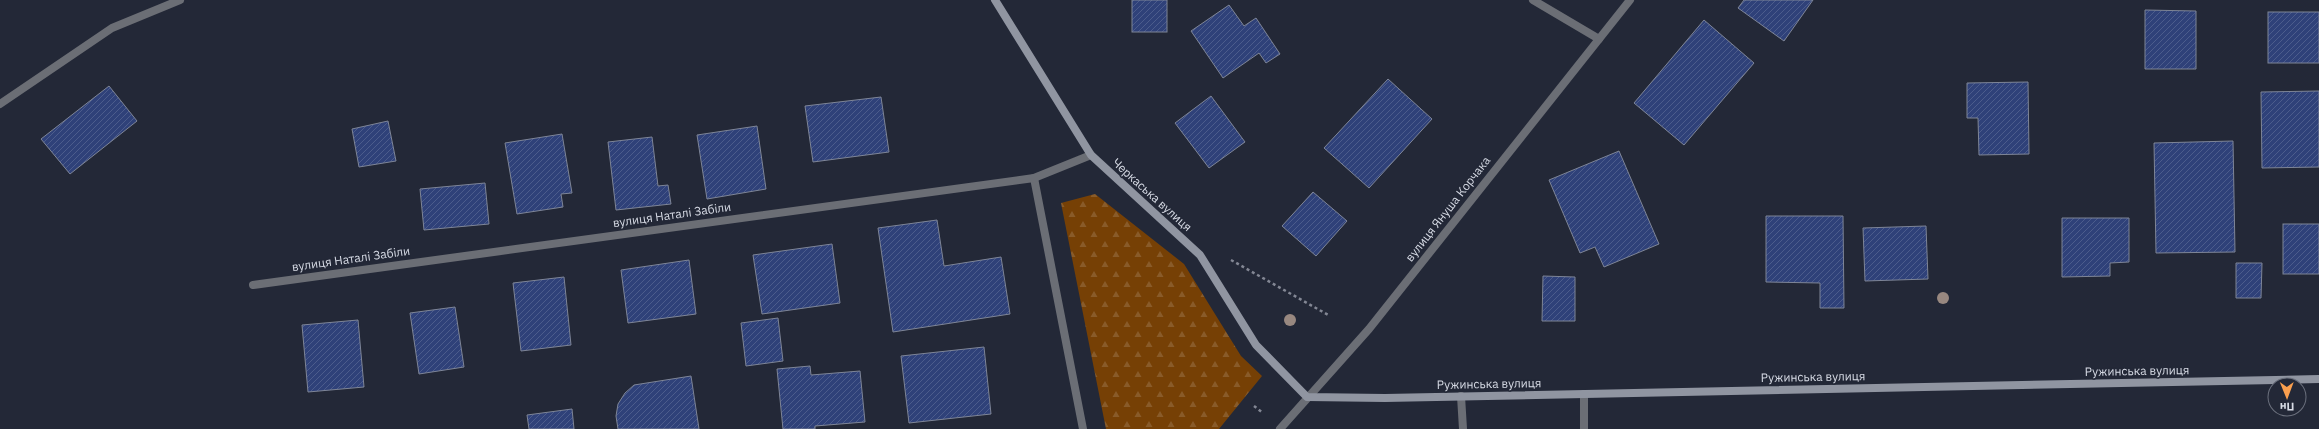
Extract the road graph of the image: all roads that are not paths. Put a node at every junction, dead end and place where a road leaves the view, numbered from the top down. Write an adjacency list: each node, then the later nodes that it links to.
1 (180, 0): 6 (street)
2 (995, 0): 7 (street, Черкаська вулиця)
3 (1533, 0): 5 (street)
4 (1630, 0): 5 (street, вулиця Януша Корчака)
5 (1599, 38): 13 (street, вулиця Януша Корчака)
6 (0, 104)
7 (1091, 155): 8 (street, вулиця Наталі Забіли); 13 (street, Черкаська вулиця)
8 (1034, 178): 9 (street, вулиця Наталі Забіли); 14 (street)
9 (253, 285)
10 (2319, 379): 11 (street, Ружинська вулиця)
11 (1584, 394): 12 (street, Ружинська вулиця); 17 (street)
12 (1461, 396): 13 (street, Ружинська вулиця); 16 (street)
13 (1307, 397): 15 (street, вулиця Януша Корчака)
14 (1083, 429)
15 (1280, 429)
16 (1463, 429)
17 (1584, 429)

